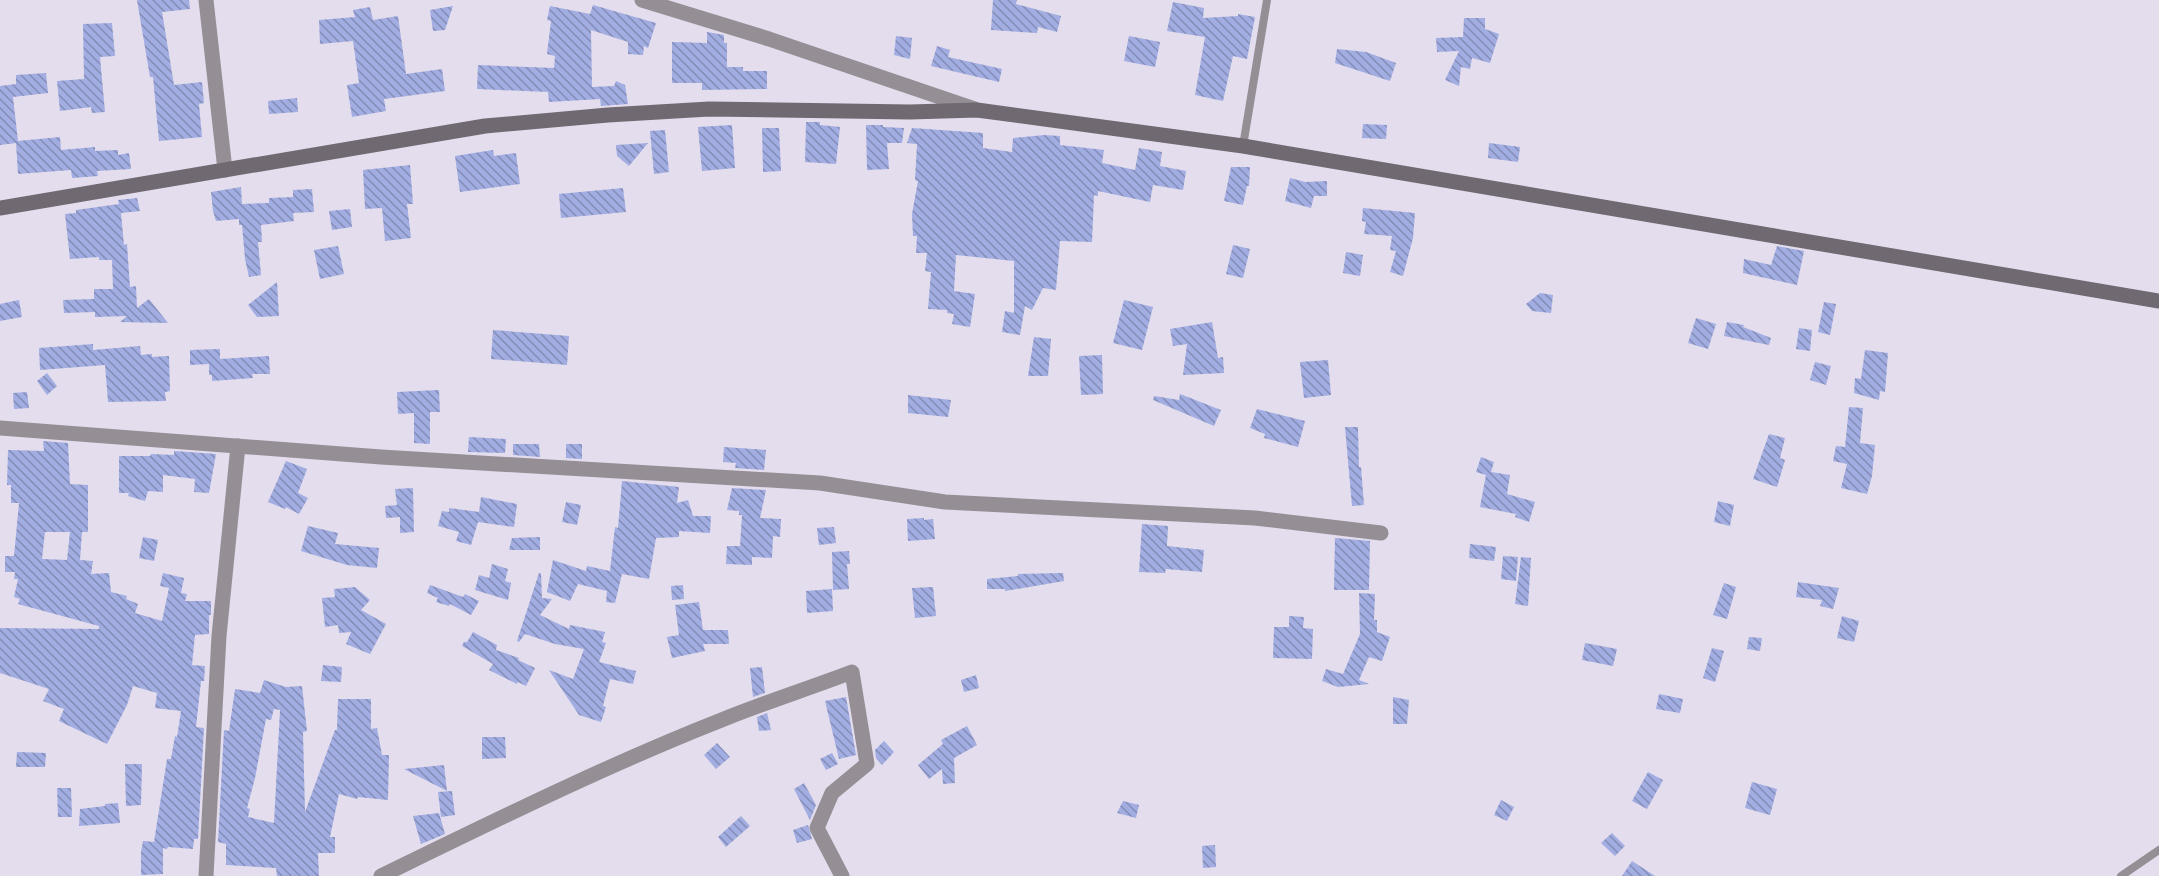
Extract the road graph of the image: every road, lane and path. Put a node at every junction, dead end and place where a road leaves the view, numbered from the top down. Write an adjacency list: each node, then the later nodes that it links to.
1 (206, 0): 6 (street)
2 (642, 0): 4 (street)
3 (1267, 0): 5 (lane)
4 (977, 110): 5 (main road); 6 (main road)
5 (1243, 146): 8 (main road)
6 (225, 170): 7 (main road)
7 (0, 208)
8 (2159, 301)
9 (0, 428): 10 (street)
10 (238, 446): 11 (street); 13 (street)
11 (1381, 533)
12 (2159, 850): 16 (lane)
13 (206, 876)
14 (381, 876): 15 (street)
15 (842, 876)
16 (2121, 876)

